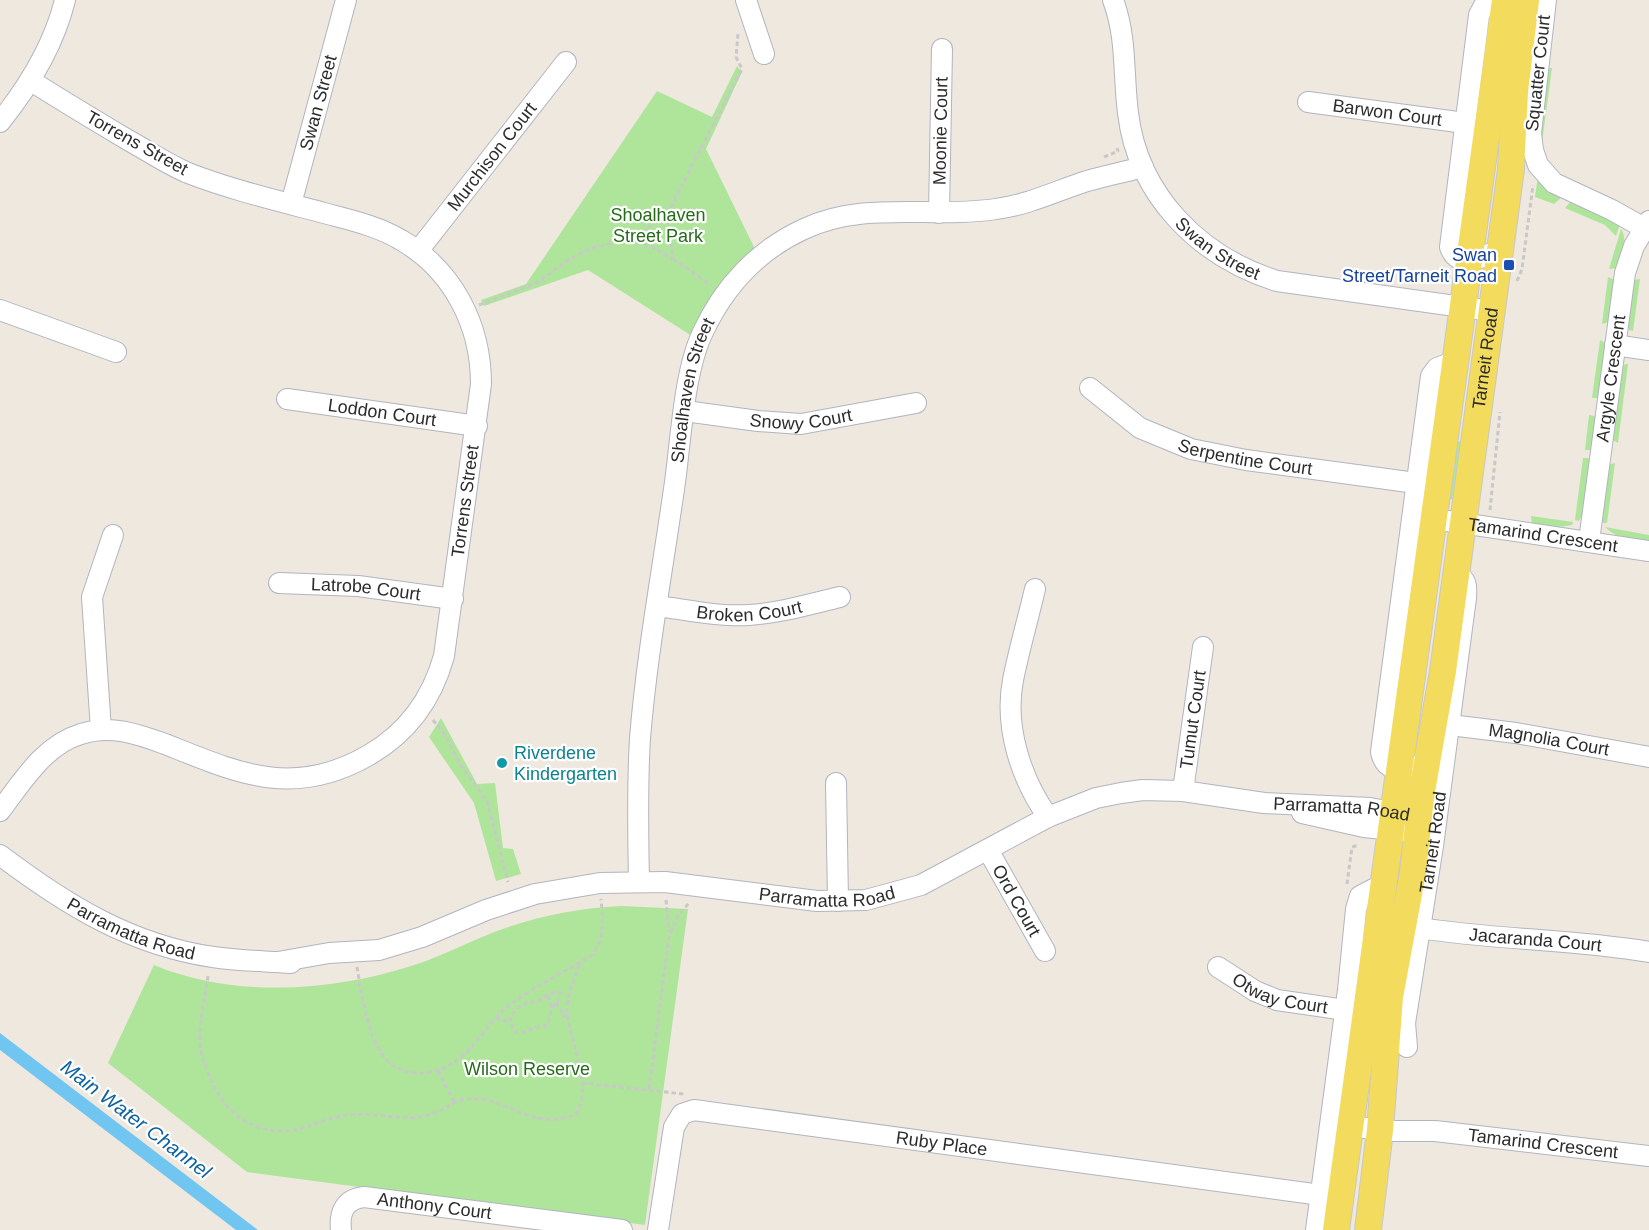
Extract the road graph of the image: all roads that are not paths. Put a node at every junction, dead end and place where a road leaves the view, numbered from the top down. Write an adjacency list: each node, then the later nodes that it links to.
1 (65, 0): 12 (street)
2 (346, 0): 17 (street, Swan Street)
3 (746, 0): 10 (street)
4 (1113, 0): 16 (street, Swan Street)
5 (1487, 0): 15 (street)
6 (1505, 0): 22 (main road, Tarneit Road)
7 (1526, 0): 20 (main road, Tarneit Road)
8 (1546, 0): 19 (street, Squatter Court)
9 (942, 49): 18 (street, Moonie Court)
10 (764, 54)
11 (566, 62): 21 (street, Murchison Court)
12 (31, 81): 14 (street); 17 (street, Torrens Street)
13 (1308, 102): 15 (street, Barwon Court)
14 (0, 122)
15 (1465, 123): 22 (street)
16 (1140, 159): 18 (street, Shoalhaven Street); 23 (street, Swan Street)
17 (291, 204): 21 (street, Torrens Street)
18 (939, 213): 33 (street, Shoalhaven Street)
19 (1646, 225): 26 (street, Argyle Crescent)
20 (1499, 249): 22 (street); 25 (main road, Tarneit Road)
21 (418, 251): 34 (street, Torrens Street)
22 (1469, 261): 23 (main road, Tarneit Road)
23 (1463, 307): 25 (street, Swan Street); 29 (main road, Tarneit Road)
24 (0, 310): 28 (street)
25 (1491, 311): 37 (main road, Tarneit Road)
26 (1615, 345): 27 (street); 39 (street, Argyle Crescent)
27 (1649, 350)
28 (116, 352)
29 (1456, 361): 35 (street, Tarneit Road); 36 (main road, Tarneit Road)
30 (1090, 388): 35 (street, Serpentine Court)
31 (286, 399): 34 (street, Loddon Court)
32 (916, 403): 33 (street, Snowy Court)
33 (685, 411): 47 (street, Shoalhaven Street)
34 (477, 426): 46 (street, Torrens Street)
35 (1416, 483): 53 (street, Tarneit Road)
36 (1434, 519): 37 (street, Tamarind Crescent); 41 (main road, Tarneit Road)
37 (1462, 523): 39 (street, Tamarind Crescent); 42 (main road, Tarneit Road)
38 (113, 535): 50 (street)
39 (1589, 541): 40 (street, Tamarind Crescent)
40 (1649, 551)
41 (1428, 569): 42 (main road); 53 (main road, Tarneit Road)
42 (1455, 573): 49 (street, Tarneit Road); 51 (main road, Tarneit Road)
43 (279, 584): 46 (street, Latrobe Court)
44 (1035, 589): 57 (street)
45 (840, 597): 47 (street, Broken Court)
46 (453, 598): 50 (street, Torrens Street)
47 (657, 606): 61 (street, Shoalhaven Street)
48 (1203, 647): 55 (street, Tumut Court)
49 (1450, 725): 52 (street, Magnolia Court); 64 (street, Tarneit Road)
50 (101, 730): 56 (street, Torrens Street)
51 (1427, 756): 53 (street); 58 (main road, Tarneit Road)
52 (1649, 757)
53 (1400, 769): 58 (main road, Tarneit Road)
54 (836, 783): 63 (street)
55 (1183, 791): 57 (street, Parramatta Road); 58 (street, Parramatta Road)
56 (0, 812)
57 (1048, 817): 59 (street, Parramatta Road)
58 (1405, 822): 62 (main road, Tarneit Road); 71 (main road, Tarneit Road)
59 (988, 850): 63 (street, Parramatta Road); 66 (street, Ord Court)
60 (0, 855): 68 (street, Parramatta Road)
61 (639, 881): 63 (street, Parramatta Road); 65 (street, Parramatta Road)
62 (1385, 883): 70 (street); 72 (main road, Tarneit Road)
63 (838, 902)
64 (1420, 928): 67 (street, Jacaranda Court); 71 (street, Tarneit Road)
65 (379, 950): 68 (street, Parramatta Road); 68 (street, Parramatta Road)
66 (1045, 951)
67 (1649, 952)
68 (278, 962)
69 (1218, 967): 70 (street, Otway Court)
70 (1345, 1010): 75 (street)
71 (1400, 1035): 73 (main road, Tarneit Road)
72 (1351, 1121): 73 (street, Tamarind Crescent); 80 (main road, Tarneit Road)
73 (1381, 1124): 74 (street, Tamarind Crescent); 81 (main road, Tarneit Road)
74 (1649, 1156)
75 (1321, 1195): 78 (street, Ruby Place); 79 (street)
76 (341, 1230): 77 (street, Anthony Court)
77 (622, 1230)
78 (658, 1230)
79 (1316, 1230)
80 (1336, 1230)
81 (1368, 1230)

